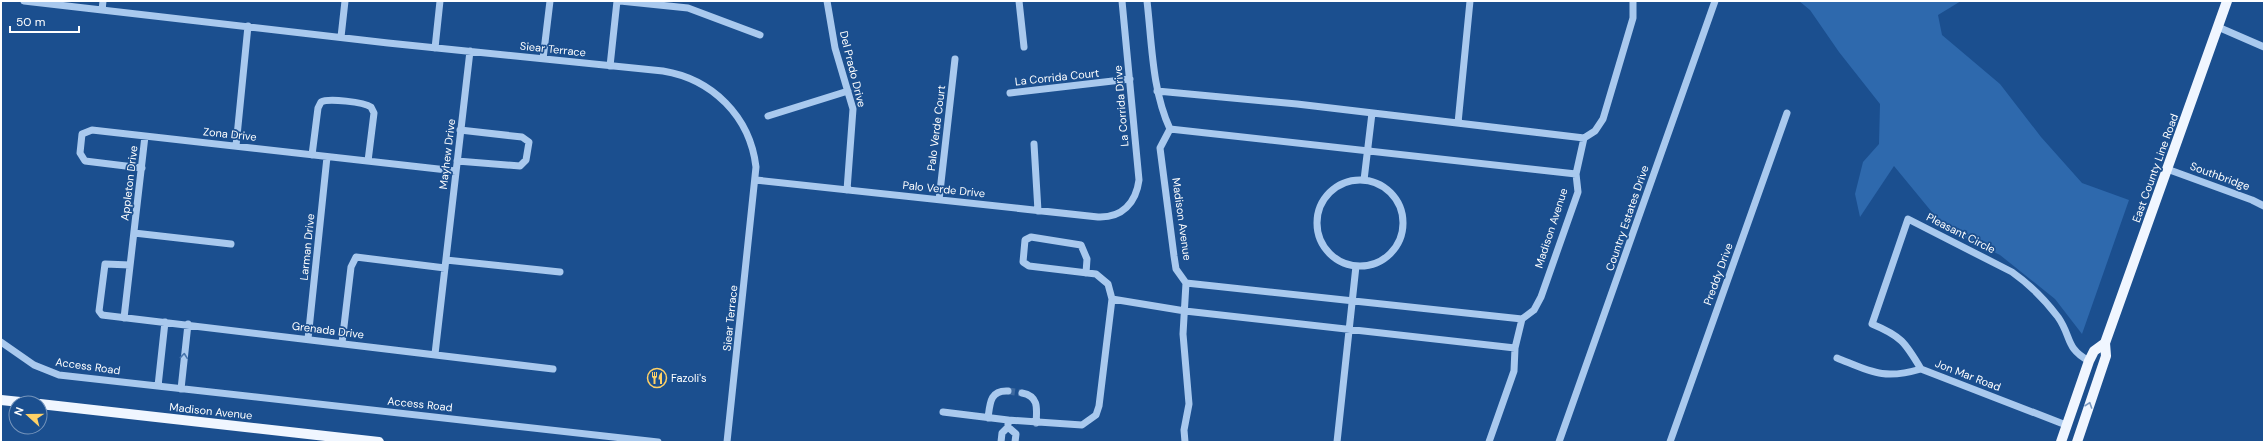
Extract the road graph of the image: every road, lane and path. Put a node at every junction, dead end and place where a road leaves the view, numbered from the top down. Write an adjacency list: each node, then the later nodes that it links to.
1 (24, 1): 15 (street, Siear Terrace)
2 (103, 1): 15 (street)
3 (345, 1): 19 (street)
4 (440, 1): 22 (street)
5 (550, 1): 24 (street)
6 (619, 1): 18 (street); 26 (street)
7 (827, 1): 28 (street, Del Prado Drive)
8 (1019, 1): 20 (street)
9 (1122, 1): 27 (street, La Corrida Drive)
10 (1146, 1): 29 (street)
11 (1470, 1): 34 (street)
12 (1633, 1): 38 (street)
13 (1715, 1): 101 (street, Country Estates Drive)
14 (2227, 1): 17 (main road, East County Line Road)
15 (102, 10): 16 (street, Siear Terrace)
16 (248, 26): 19 (street, Siear Terrace); 40 (street)
17 (2218, 27): 21 (street); 47 (main road, East County Line Road)
18 (760, 35)
19 (341, 37): 22 (street, Siear Terrace)
20 (1024, 47)
21 (2264, 47)
22 (435, 48): 23 (street, Siear Terrace)
23 (470, 51): 24 (street, Siear Terrace); 36 (street, Mayhew Drive)
24 (543, 59): 26 (street, Siear Terrace)
25 (955, 59): 53 (street, Palo Verde Court)
26 (610, 66): 50 (street, Siear Terrace)
27 (1130, 79): 30 (street, La Corrida Court); 55 (street, La Corrida Drive)
28 (848, 91): 33 (street); 52 (street, Del Prado Drive)
29 (1157, 91): 31 (street); 35 (street)
30 (1010, 93)
31 (1372, 113): 34 (street); 41 (street)
32 (1787, 113): 102 (street, Preddy Drive)
33 (768, 116)
34 (1458, 123): 38 (street)
35 (1170, 129): 41 (street); 64 (street, Madison Avenue)
36 (460, 130): 45 (street, Mayhew Drive); 45 (street)
37 (145, 136): 40 (street, Zona Drive); 46 (street, Appleton Drive); 46 (street, Zona Drive)
38 (1584, 138): 49 (street, Madison Avenue)
39 (1034, 144): 56 (street)
40 (236, 146): 42 (street, Zona Drive)
41 (1369, 150): 49 (street); 51 (street)
42 (312, 155): 43 (street, Zona Drive); 44 (street)
43 (327, 157): 44 (street, Zona Drive); 73 (street, Larman Drive)
44 (368, 161): 48 (street, Zona Drive)
45 (457, 161): 48 (street, Mayhew Drive)
46 (142, 168): 57 (street, Appleton Drive)
47 (2167, 169): 54 (street, Southbridge); 76 (main road, East County Line Road)
48 (456, 171): 59 (street, Mayhew Drive)
49 (1576, 174): 69 (street, Madison Avenue)
50 (756, 180): 52 (street, Palo Verde Drive); 95 (street, Siear Terrace)
51 (1364, 180): 61 (street); 61 (street)
52 (847, 190): 53 (street, Palo Verde Drive)
53 (939, 200): 56 (street, Palo Verde Drive)
54 (2264, 206)
55 (1128, 207): 56 (street, Palo Verde Drive)
56 (1038, 211)
57 (134, 233): 58 (street, Appleton Drive); 60 (street, Appleton Drive)
58 (231, 244)
59 (445, 264): 62 (street); 75 (street); 78 (street, Mayhew Drive)
60 (130, 265): 68 (street, Appleton Drive); 68 (street, Grenada Drive)
61 (1356, 266): 66 (street)
62 (560, 272)
63 (1086, 273): 63 (street); 65 (street)
64 (1186, 283): 66 (street); 67 (street)
65 (1112, 299): 67 (street); 90 (street)
66 (1352, 300): 69 (street); 72 (street)
67 (1185, 311): 72 (street); 98 (street)
68 (124, 318): 70 (street, Grenada Drive)
69 (1522, 319): 77 (street)
70 (165, 322): 71 (street, Grenada Drive); 83 (street)
71 (188, 324): 73 (street, Grenada Drive); 84 (street, one-way to 71)
72 (1348, 330): 77 (street); 99 (street)
73 (308, 339): 75 (street, Grenada Drive)
74 (1, 342): 83 (street, Access Road)
75 (342, 343): 78 (street, Grenada Drive)
76 (2105, 343): 80 (main road, East County Line Road); 104 (main road, East County Line Road, one-way to 76)
77 (1515, 348): 100 (street)
78 (435, 354): 81 (street, Grenada Drive)
79 (1838, 358): 82 (street, Jon Mar Road)
80 (2089, 361): 82 (street, Pleasant Circle); 92 (main road, East County Line Road)
81 (553, 369)
82 (1922, 369): 92 (street, Jon Mar Road)
83 (158, 386): 84 (street, Access Road)
84 (181, 389): 94 (street, Access Road)
85 (1008, 391): 89 (street)
86 (1022, 394): 90 (street)
87 (48, 405): 93 (main road, Madison Avenue)
88 (944, 412): 89 (street)
89 (988, 418): 91 (street)
90 (1036, 423): 91 (street)
91 (1008, 424): 96 (street); 97 (street)
92 (2066, 425): 103 (main road, East County Line Road)
93 (379, 442)
94 (658, 442)
95 (727, 442)
96 (1001, 442)
97 (1015, 442)
98 (1185, 442)
99 (1337, 442)
100 (1489, 442)
101 (1559, 442)
102 (1670, 442)
103 (2061, 442)
104 (2077, 442)

